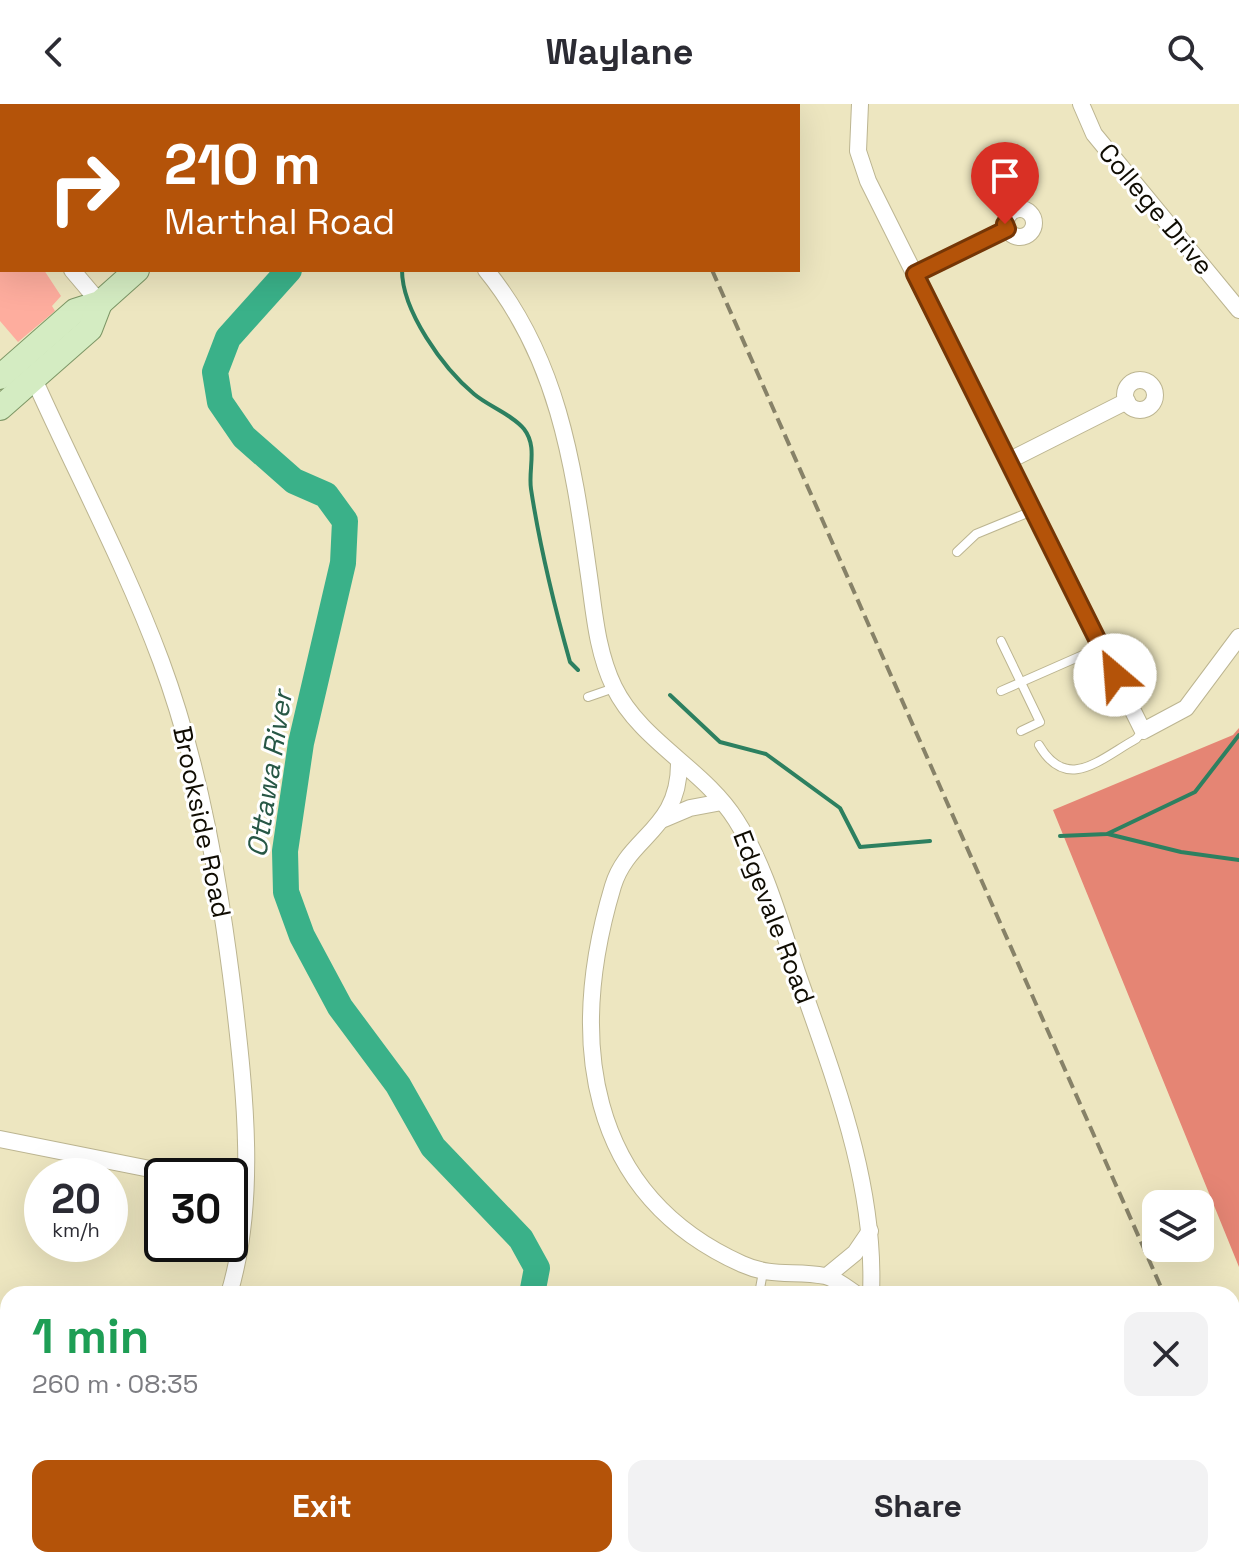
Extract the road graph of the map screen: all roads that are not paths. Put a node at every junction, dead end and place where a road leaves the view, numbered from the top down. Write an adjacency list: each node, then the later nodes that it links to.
1 (860, 104): 7 (street)
2 (1081, 104): 9 (street, College Drive)
3 (1007, 229): 7 (street)
4 (74, 272): 8 (street)
5 (135, 272): 8 (main road)
6 (487, 272): 21 (street, Edgevale Road)
7 (915, 274): 14 (street)
8 (100, 303): 10 (main road); 11 (main road)
9 (1239, 310)
10 (0, 377)
11 (34, 379): 13 (main road); 31 (street, Brookside Road)
12 (1127, 401): 14 (street)
13 (0, 408)
14 (1008, 461): 15 (street)
15 (1033, 510): 16 (lane); 19 (street)
16 (957, 552)
17 (1239, 637): 25 (street)
18 (1001, 641): 20 (lane)
19 (1101, 647): 20 (lane); 25 (street)
20 (1021, 682): 22 (lane); 24 (lane)
21 (614, 688): 23 (lane); 27 (street, Edgevale Road)
22 (1001, 691)
23 (588, 697)
24 (1021, 731)
25 (1143, 731): 26 (lane)
26 (1039, 745)
27 (679, 762): 28 (street, Edgevale Road); 29 (street)
28 (722, 802): 29 (street); 33 (street, Edgevale Road)
29 (664, 819): 35 (street)
30 (0, 1139): 32 (street)
31 (238, 1158)
32 (144, 1168)
33 (870, 1231): 36 (street); 40 (street, Edgevale Road)
34 (237, 1262): 37 (street, Brookside Road)
35 (763, 1272): 36 (street); 38 (lane)
36 (827, 1276): 39 (street)
37 (231, 1286)
38 (760, 1286)
39 (843, 1286)
40 (871, 1286)

